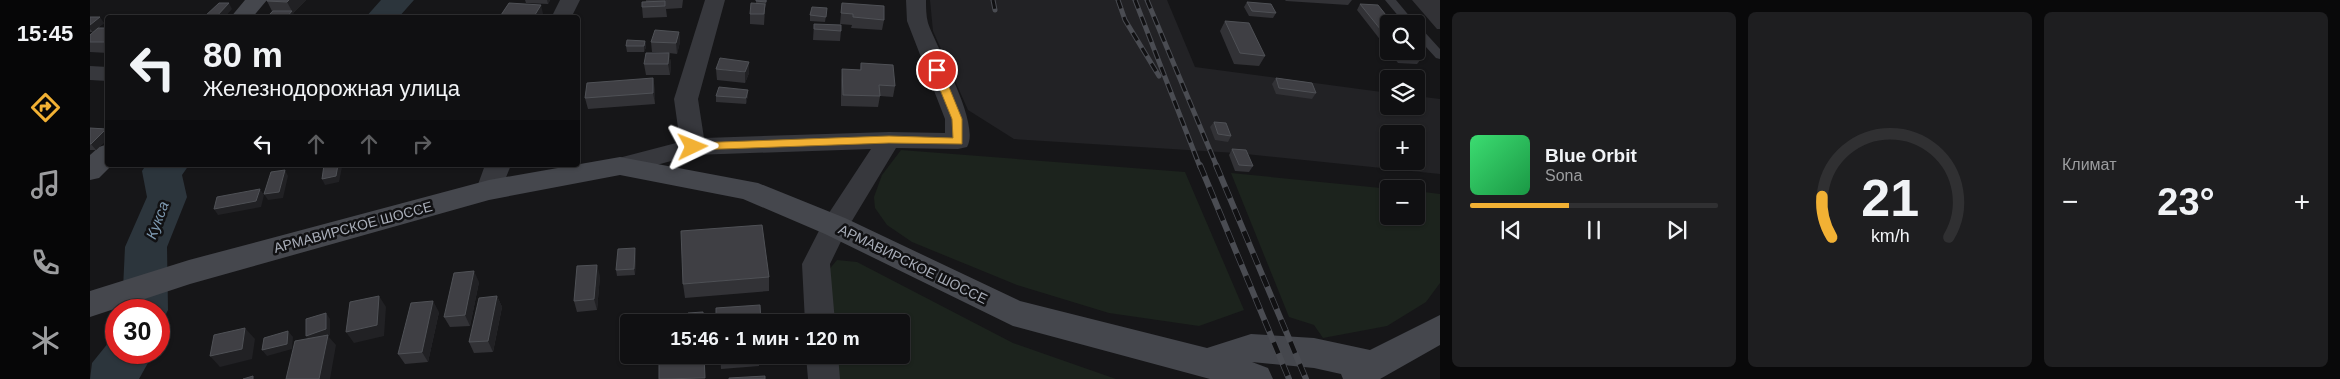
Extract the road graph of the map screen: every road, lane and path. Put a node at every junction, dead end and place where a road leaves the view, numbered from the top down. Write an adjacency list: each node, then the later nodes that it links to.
1 (257, 0): 6 (main road)
2 (570, 0): 7 (street)
3 (715, 0): 14 (street)
4 (916, 0): 13 (street, АРМАВИРСКОЕ ШОССЕ)
5 (1390, 0): 8 (lane)
6 (243, 15)
7 (562, 15)
8 (1404, 15)
9 (1425, 39): 10 (lane)
10 (1440, 56)
11 (90, 73): 12 (street)
12 (105, 74)
13 (889, 140): 14 (street, АРМАВИРСКОЕ ШОССЕ); 19 (street)
14 (693, 147): 16 (street, АРМАВИРСКОЕ ШОССЕ)
15 (105, 156): 17 (main road)
16 (620, 166): 18 (main road, АРМАВИРСКОЕ ШОССЕ); 19 (main road, АРМАВИРСКОЕ ШОССЕ)
17 (90, 171)
18 (493, 177): 20 (main road, АРМАВИРСКОЕ ШОССЕ)
19 (835, 226): 21 (street); 23 (main road, АРМАВИРСКОЕ ШОССЕ)
20 (97, 302)
21 (819, 314)
22 (1440, 329): 25 (main road)
23 (1207, 362): 25 (main road); 27 (main road, АРМАВИРСКОЕ ШОССЕ)
24 (823, 364): 26 (street)
25 (1361, 372)
26 (824, 379)
27 (1256, 379)

